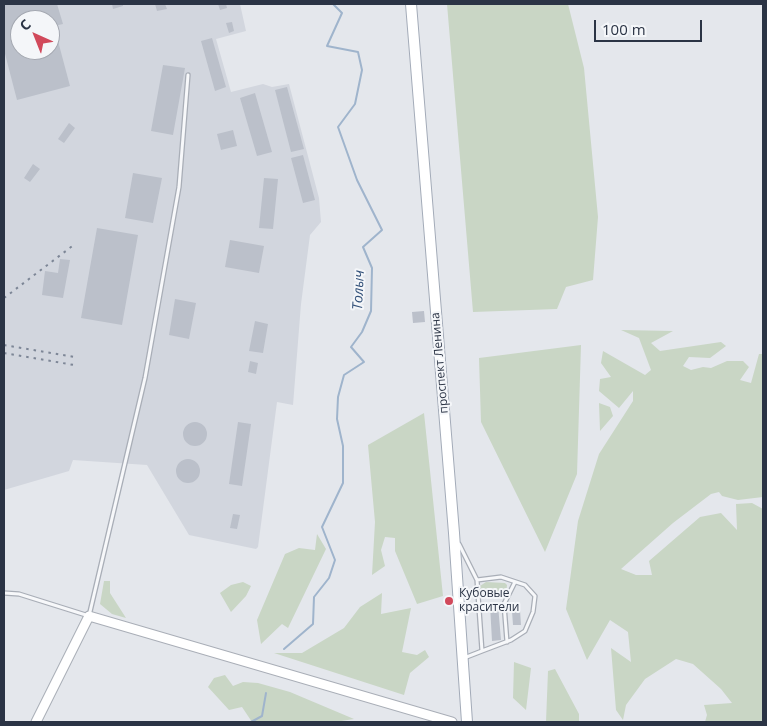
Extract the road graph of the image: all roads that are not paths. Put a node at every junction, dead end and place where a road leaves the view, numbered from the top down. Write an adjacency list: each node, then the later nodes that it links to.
1 (410, 4): 3 (main road, проспект Ленина)
2 (188, 76): 7 (lane)
3 (454, 533): 4 (lane); 10 (main road, проспект Ленина)
4 (477, 580): 5 (lane); 9 (lane)
5 (515, 582): 8 (lane); 8 (lane)
6 (4, 593): 7 (lane)
7 (89, 616): 11 (street); 12 (street)
8 (507, 642): 9 (lane)
9 (482, 651): 10 (lane)
10 (463, 658): 13 (main road, проспект Ленина)
11 (36, 722)
12 (452, 722)
13 (467, 722)

